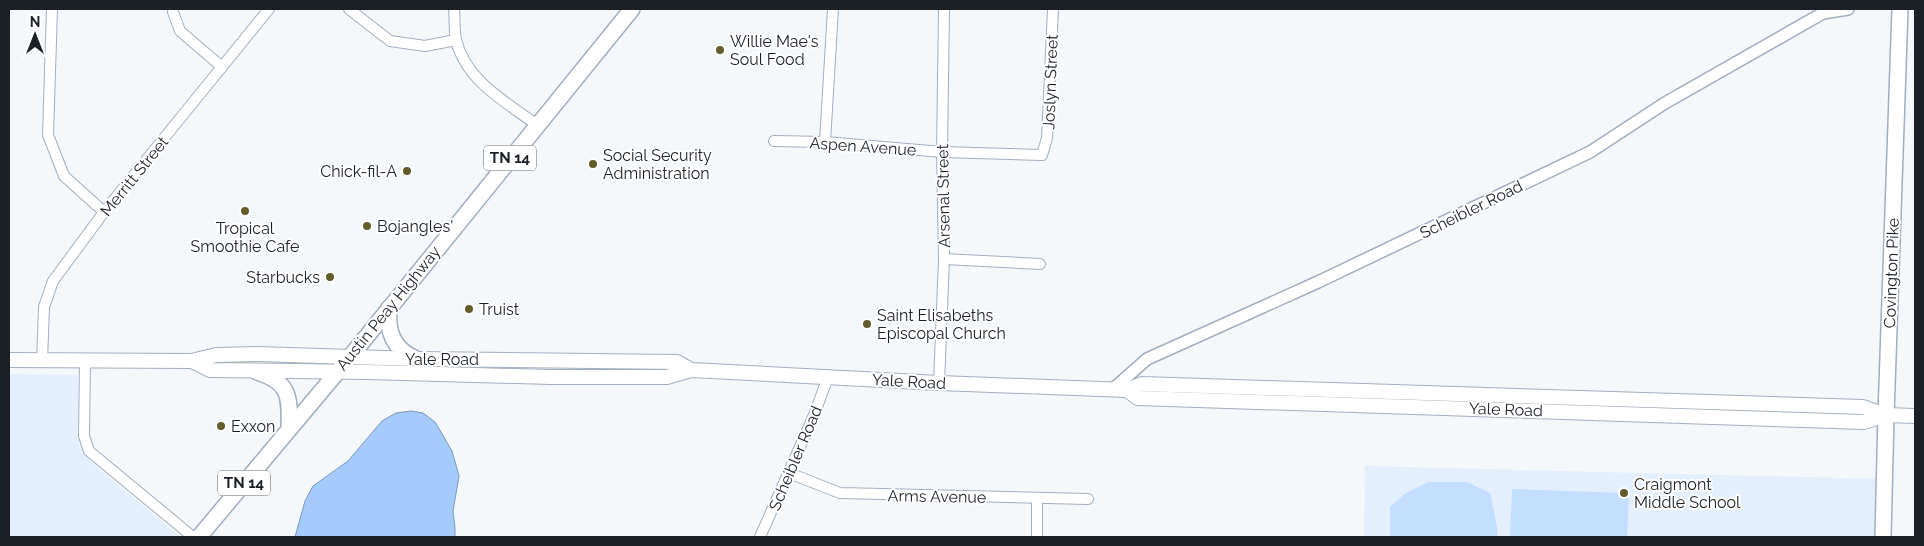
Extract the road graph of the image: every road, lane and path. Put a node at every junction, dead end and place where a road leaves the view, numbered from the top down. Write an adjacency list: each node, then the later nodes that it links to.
1 (52, 9): 20 (street)
2 (269, 9): 14 (street, Merritt Street)
3 (349, 9): 13 (street)
4 (454, 9): 13 (street)
5 (632, 9): 15 (main road, Austin Peay Highway / TN 14)
6 (833, 9): 17 (street)
7 (944, 9): 18 (street, Arsenal Street)
8 (1053, 9): 19 (street, Joslyn Street)
9 (1848, 9): 11 (street, Scheibler Road)
10 (1900, 9): 36 (main road, Covington Pike)
11 (1823, 11): 35 (street, Scheibler Road)
12 (173, 12): 14 (street)
13 (456, 40): 15 (street)
14 (222, 67): 20 (street, Merritt Street)
15 (537, 125): 23 (main road, Austin Peay Highway / TN 14)
16 (774, 141): 17 (street, Aspen Avenue)
17 (825, 142): 18 (street, Aspen Avenue)
18 (942, 152): 19 (street, Aspen Avenue); 21 (street, Arsenal Street)
19 (1042, 155)
20 (104, 212): 27 (street, Merritt Street)
21 (944, 259): 22 (street); 34 (street, Arsenal Street)
22 (1040, 264)
23 (389, 308): 24 (main road, Austin Peay Highway / TN 14); 25 (main road)
24 (350, 357): 25 (main road, Yale Road); 29 (main road, Yale Road); 32 (main road, Austin Peay Highway / TN 14)
25 (416, 359): 30 (main road, Yale Road)
26 (9, 360): 27 (main road, Yale Road)
27 (42, 361): 28 (main road, Yale Road)
28 (85, 361): 29 (main road, Yale Road); 42 (street)
29 (192, 361): 31 (main road, Yale Road)
30 (691, 370): 32 (main road, Yale Road); 33 (main road, Yale Road)
31 (257, 372): 32 (main road, Yale Road); 38 (main road)
32 (336, 372): 38 (main road, Austin Peay Highway / TN 14)
33 (828, 377): 34 (main road, Yale Road); 39 (street, Scheibler Road)
34 (939, 383): 35 (main road, Yale Road)
35 (1112, 390): 36 (main road, Yale Road)
36 (1886, 415): 37 (main road, Yale Road); 46 (main road, Covington Pike)
37 (1915, 416)
38 (289, 428): 43 (main road, Austin Peay Highway / TN 14)
39 (789, 473): 40 (street, Arms Avenue); 44 (street, Scheibler Road)
40 (1037, 498): 41 (street, Arms Avenue); 45 (street)
41 (1088, 499)
42 (193, 537)
43 (199, 537)
44 (760, 537)
45 (1037, 537)
46 (1883, 537)

